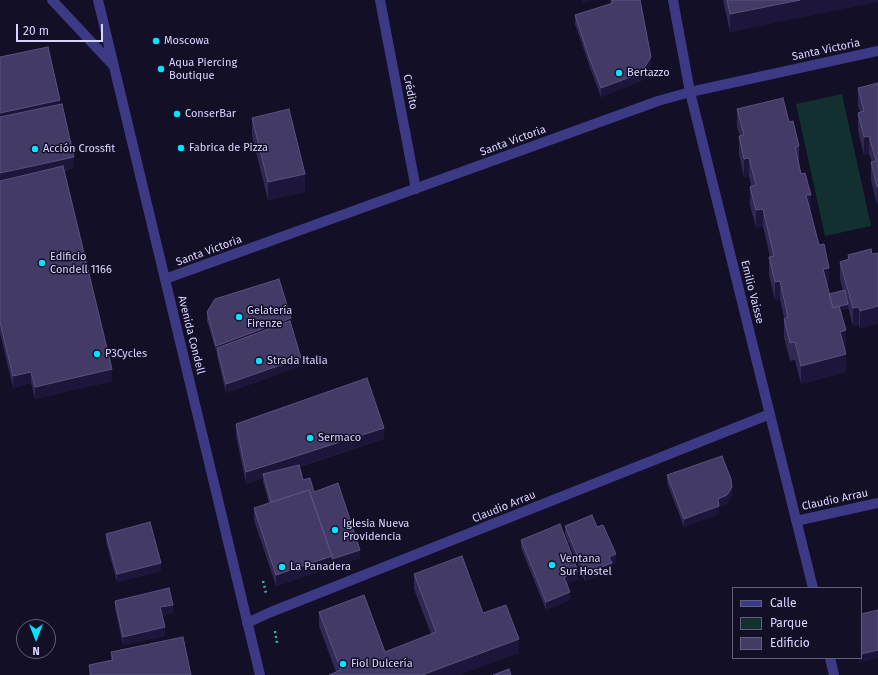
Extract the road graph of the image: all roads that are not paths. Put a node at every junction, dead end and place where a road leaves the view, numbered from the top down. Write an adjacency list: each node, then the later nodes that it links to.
1 (52, 0): 6 (street)
2 (98, 0): 6 (street, Avenida Condell)
3 (380, 0): 8 (street, Crédito)
4 (673, 0): 7 (street, Emilio Vaisse)
5 (878, 51): 7 (street, Santa Victoria)
6 (113, 65): 9 (street, Avenida Condell)
7 (690, 92): 8 (street, Santa Victoria); 10 (street, Emilio Vaisse)
8 (416, 189): 9 (street, Santa Victoria)
9 (165, 279): 14 (street, Avenida Condell)
10 (770, 414): 12 (street, Emilio Vaisse); 14 (street, Claudio Arrau)
11 (878, 503): 12 (street, Claudio Arrau)
12 (796, 521): 13 (street, Emilio Vaisse)
13 (813, 587)
14 (247, 623): 16 (street, Avenida Condell)
15 (830, 659): 17 (street)
16 (260, 675)
17 (834, 675)

